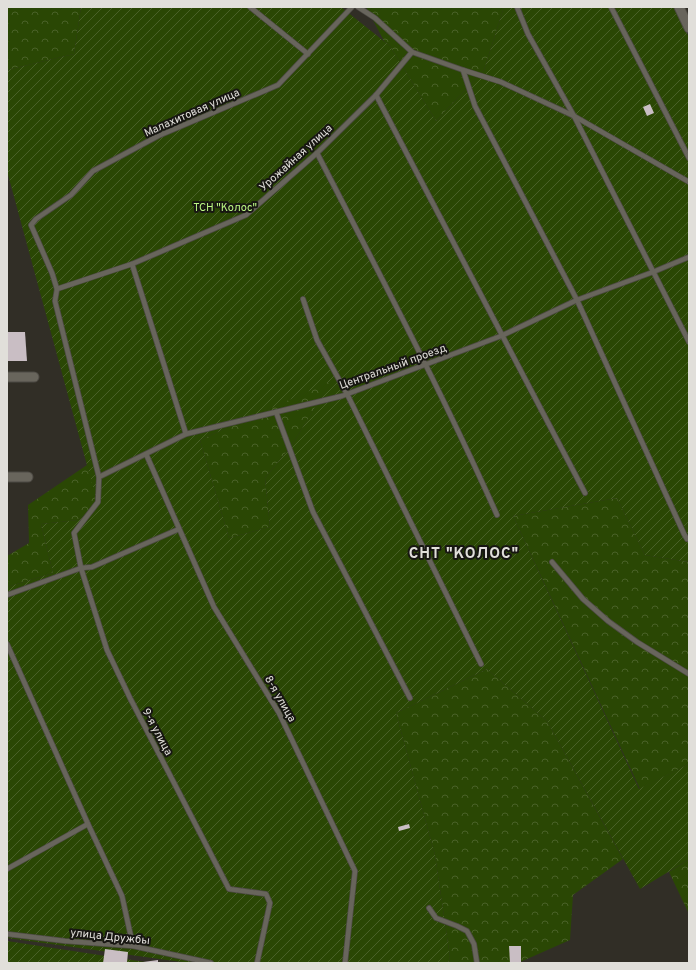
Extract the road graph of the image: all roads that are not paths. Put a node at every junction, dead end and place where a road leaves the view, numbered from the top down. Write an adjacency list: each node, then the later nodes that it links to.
1 (250, 7): 9 (lane)
2 (352, 7): 9 (lane, Малахитовая улица)
3 (358, 7): 8 (lane)
4 (517, 7): 12 (lane)
5 (611, 7): 14 (lane)
6 (679, 7): 7 (street)
7 (689, 28)
8 (412, 52): 10 (lane); 11 (lane, Урожайная улица)
9 (308, 54): 19 (lane, Малахитовая улица)
10 (463, 70): 12 (lane); 21 (lane)
11 (376, 95): 13 (lane, Урожайная улица); 22 (lane)
12 (574, 116): 15 (lane); 18 (lane)
13 (317, 153): 17 (lane, Урожайная улица); 24 (lane)
14 (689, 158)
15 (689, 182)
16 (689, 257): 18 (lane, Центральный проезд)
17 (132, 264): 19 (lane, Урожайная улица); 29 (lane)
18 (654, 272): 21 (lane, Центральный проезд); 23 (lane)
19 (57, 289): 33 (lane)
20 (303, 299): 27 (lane)
21 (577, 300): 22 (lane, Центральный проезд); 37 (lane)
22 (501, 336): 24 (lane, Центральный проезд); 34 (lane)
23 (689, 342)
24 (426, 364): 27 (lane, Центральный проезд); 35 (lane)
25 (7, 377): 26 (street)
26 (34, 377)
27 (347, 394): 28 (lane, Центральный проезд); 42 (lane)
28 (276, 412): 29 (lane, Центральный проезд); 44 (lane)
29 (186, 434): 30 (lane, Центральный проезд)
30 (146, 454): 33 (lane, Центральный проезд); 36 (lane, 8-я улица)
31 (7, 477): 32 (street)
32 (28, 477)
33 (99, 477): 39 (lane, 9-я улица)
34 (585, 493)
35 (497, 515)
36 (179, 529): 39 (lane); 52 (lane, 8-я улица)
37 (689, 538)
38 (552, 562): 43 (lane)
39 (82, 568): 40 (lane); 51 (lane, 9-я улица)
40 (7, 595)
41 (7, 644): 45 (lane)
42 (481, 664)
43 (689, 674)
44 (410, 698)
45 (88, 824): 46 (lane); 49 (lane)
46 (7, 869)
47 (429, 908): 53 (lane)
48 (7, 934): 49 (lane, улица Дружбы)
49 (133, 946): 50 (lane, улица Дружбы)
50 (211, 963)
51 (256, 963)
52 (345, 963)
53 (477, 963)

